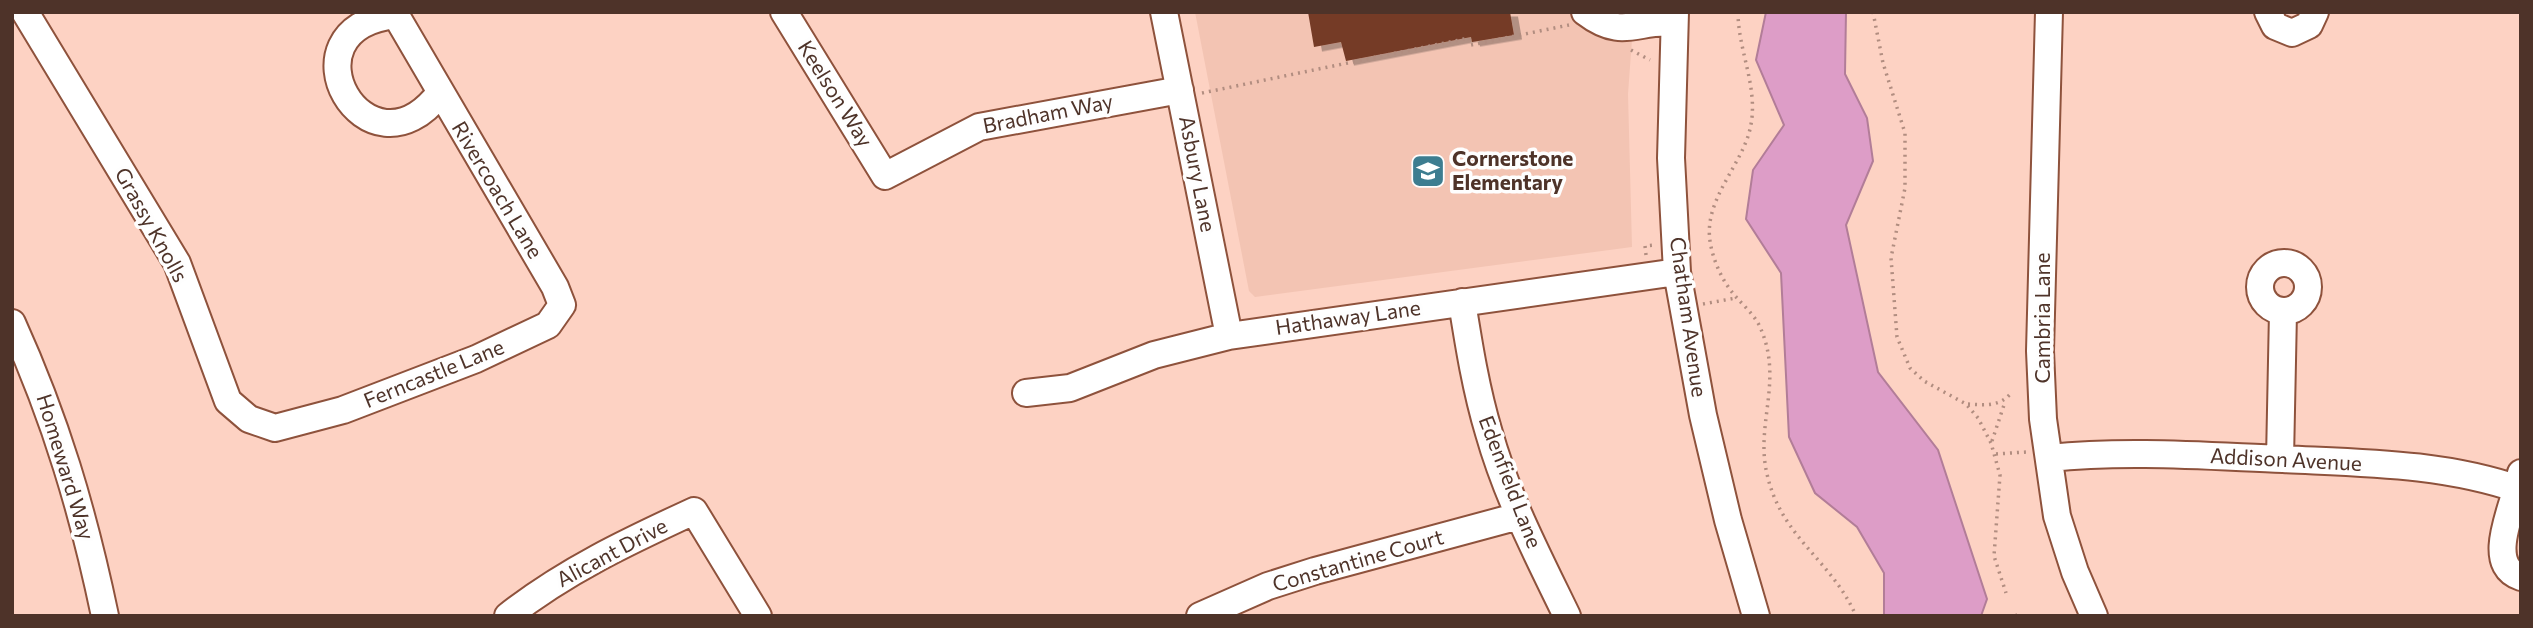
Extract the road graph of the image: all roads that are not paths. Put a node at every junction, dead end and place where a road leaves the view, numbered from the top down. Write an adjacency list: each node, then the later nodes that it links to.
1 (19, 12): 11 (street)
2 (25, 12): 22 (street, Grassy Knolls)
3 (784, 12): 14 (street, Keelson Way)
4 (1164, 12): 12 (street, Asbury Lane)
5 (2049, 12): 23 (street, Cambria Lane)
6 (2268, 12): 7 (street)
7 (2315, 12)
8 (394, 13): 13 (street, Rivercoach Lane); 13 (street, Rivercoach Lane)
9 (1664, 17): 10 (street); 15 (street, Chatham Avenue)
10 (1578, 18)
11 (12, 26)
12 (1190, 91): 14 (street, Bradham Way); 20 (street, Asbury Lane)
13 (440, 93): 16 (street, Rivercoach Lane)
14 (886, 176)
15 (1677, 272): 17 (street, Hathaway Lane); 33 (street, Chatham Avenue)
16 (555, 287): 22 (street, Ferncastle Lane)
17 (1462, 302): 20 (street, Hathaway Lane); 26 (street, Edenfield Lane)
18 (2283, 312): 24 (street)
19 (12, 323): 28 (street, Homeward Way)
20 (1229, 335): 21 (street, Hathaway Lane)
21 (1026, 393)
22 (275, 428)
23 (2049, 458): 24 (street, Addison Avenue); 34 (street, Cambria Lane)
24 (2280, 459): 25 (street, Addison Avenue)
25 (2520, 484): 27 (street)
26 (1519, 516): 31 (street, Constantine Court); 32 (street, Edenfield Lane)
27 (2521, 577)
28 (105, 616)
29 (508, 616): 30 (street, Alicant Drive)
30 (758, 616)
31 (1200, 616)
32 (1567, 616)
33 (1756, 616)
34 (2094, 616)

